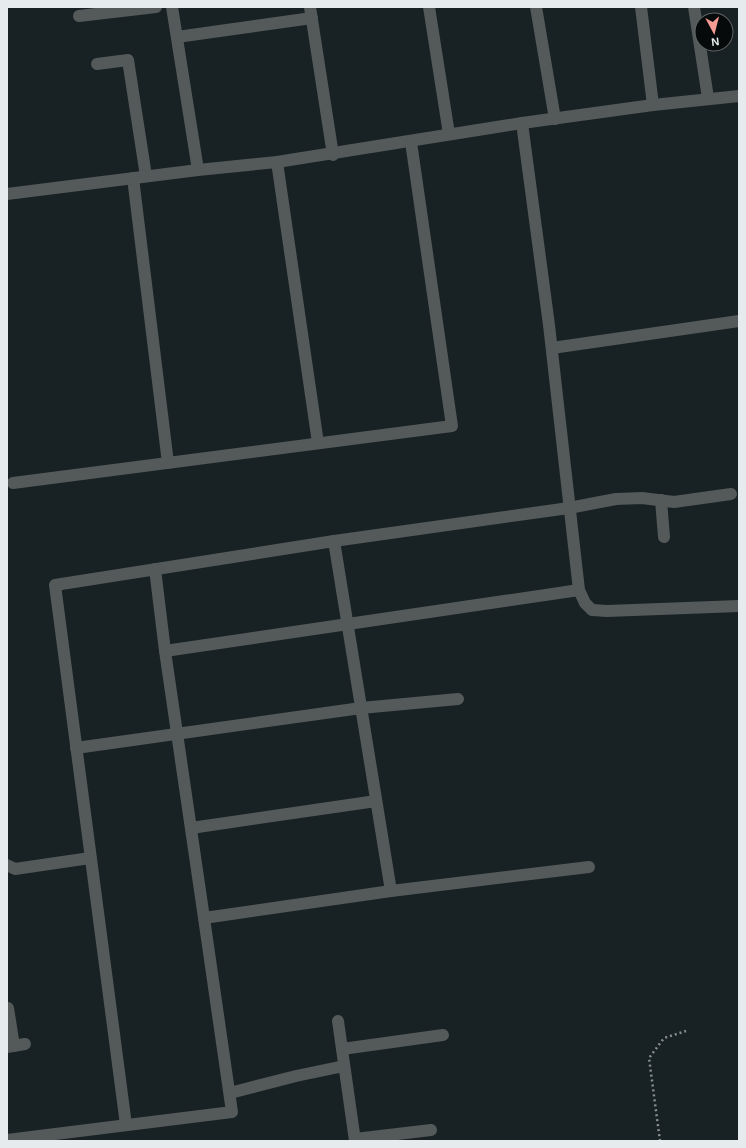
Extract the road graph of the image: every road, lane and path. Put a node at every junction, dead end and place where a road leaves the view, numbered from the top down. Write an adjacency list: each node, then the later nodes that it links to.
1 (156, 7): 8 (street)
2 (172, 7): 9 (street)
3 (429, 7): 16 (street)
4 (536, 7): 14 (street)
5 (641, 7): 13 (street)
6 (694, 7): 12 (street)
7 (311, 13): 9 (street); 18 (street)
8 (79, 16)
9 (177, 37): 20 (street)
10 (97, 64): 21 (street)
11 (739, 96): 12 (street)
12 (708, 98): 13 (street)
13 (653, 105): 14 (street)
14 (555, 119): 15 (street)
15 (522, 123): 16 (street); 25 (street)
16 (449, 134): 17 (street)
17 (411, 142): 18 (street); 26 (street)
18 (333, 155): 19 (street)
19 (276, 162): 20 (street); 26 (street)
20 (198, 170): 21 (street)
21 (146, 176): 22 (street)
22 (133, 178): 23 (street); 27 (street)
23 (7, 194)
24 (739, 321): 25 (street)
25 (552, 348): 31 (street)
26 (318, 444): 27 (street)
27 (168, 463): 28 (street)
28 (14, 483)
29 (731, 494): 30 (street)
30 (661, 500): 31 (street); 32 (street)
31 (569, 508): 33 (street); 35 (street)
32 (664, 537)
33 (334, 541): 34 (street); 37 (street)
34 (155, 569): 38 (street); 42 (street)
35 (579, 590): 36 (street); 37 (street)
36 (739, 606)
37 (348, 623): 38 (street); 40 (street)
38 (165, 651): 41 (street)
39 (458, 699): 40 (street)
40 (362, 708): 41 (street); 43 (street)
41 (177, 733): 42 (street); 44 (street)
42 (76, 748): 45 (street)
43 (376, 801): 44 (street); 48 (street)
44 (191, 828): 49 (street)
45 (90, 858): 46 (street); 58 (street)
46 (7, 865)
47 (589, 867): 48 (street)
48 (391, 891): 49 (street)
49 (204, 918): 57 (street)
50 (8, 1008): 54 (street)
51 (338, 1021): 55 (street)
52 (686, 1031): 62 (path)
53 (443, 1035): 55 (street)
54 (15, 1046)
55 (342, 1049): 56 (street)
56 (344, 1066): 57 (street); 61 (street)
57 (230, 1093): 58 (street)
58 (126, 1125): 60 (street)
59 (431, 1130): 61 (street)
60 (7, 1140)
61 (355, 1140)
62 (660, 1141)

